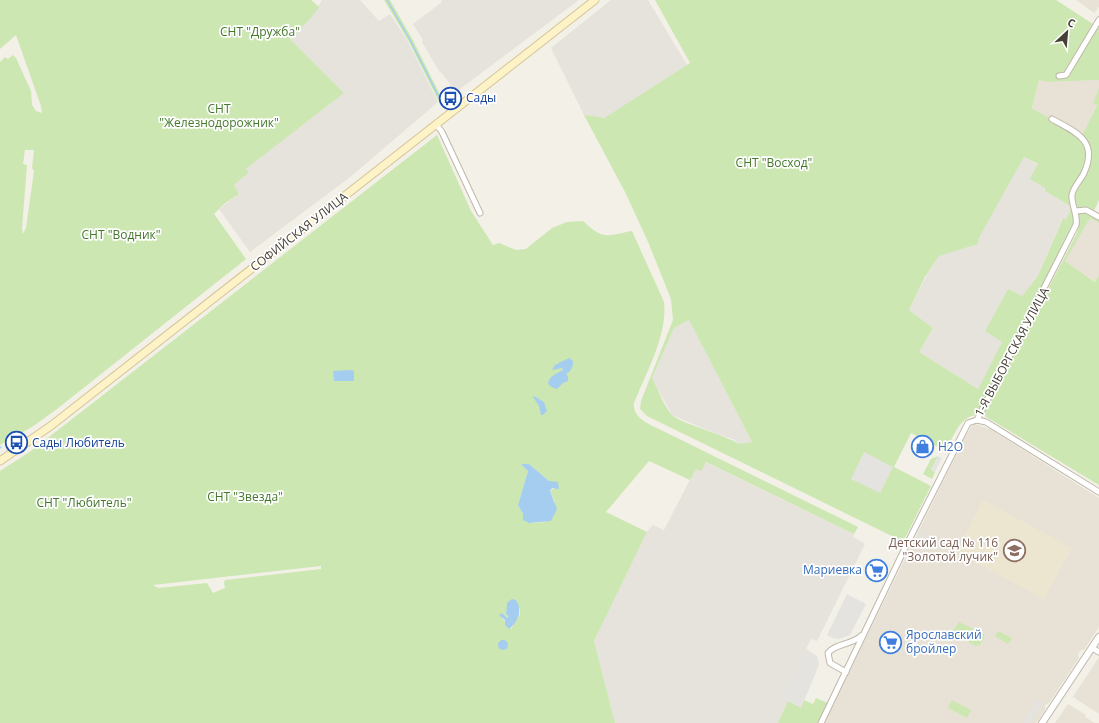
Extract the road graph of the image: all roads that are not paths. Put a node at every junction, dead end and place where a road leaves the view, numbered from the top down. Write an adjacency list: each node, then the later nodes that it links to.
1 (595, 0): 5 (main road, СОФИЙСКАЯ УЛИЦА)
2 (1099, 20): 3 (street)
3 (1058, 76)
4 (1052, 119): 6 (street, 1-Я ВЫБОРГСКАЯ УЛИЦА)
5 (436, 124): 7 (street); 10 (main road, СОФИЙСКАЯ УЛИЦА)
6 (1076, 211): 8 (street); 9 (street, 1-Я ВЫБОРГСКАЯ УЛИЦА)
7 (480, 213)
8 (1099, 217)
9 (978, 420): 11 (street); 12 (street, 1-Я ВЫБОРГСКАЯ УЛИЦА)
10 (0, 461)
11 (1099, 492)
12 (864, 632): 16 (street, 1-Я ВЫБОРГСКАЯ УЛИЦА); 16 (street)
13 (1099, 637): 14 (street)
14 (1092, 648): 15 (street); 18 (street)
15 (1099, 652)
16 (846, 672): 17 (street, 1-Я ВЫБОРГСКАЯ УЛИЦА)
17 (821, 723)
18 (1042, 723)

